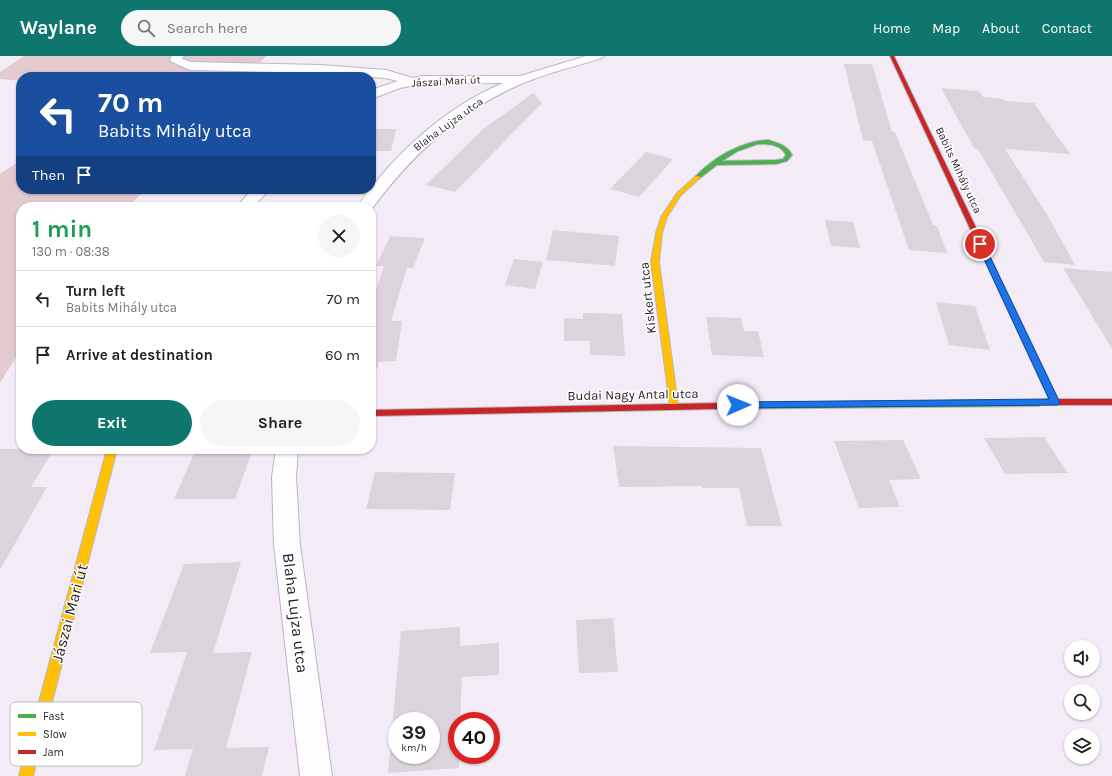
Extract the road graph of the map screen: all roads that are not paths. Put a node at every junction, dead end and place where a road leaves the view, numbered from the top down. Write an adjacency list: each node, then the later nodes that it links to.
1 (178, 56): 4 (street)
2 (598, 56): 6 (street, Blaha Lujza utca)
3 (892, 56): 14 (street, Babits Mihály utca)
4 (360, 72)
5 (376, 73): 7 (street)
6 (522, 79): 7 (street, Jászai Mari út); 10 (street, Blaha Lujza utca)
7 (411, 81): 8 (street, Jászai Mari út)
8 (376, 93)
9 (718, 163): 9 (street, Kiskert utca); 15 (street, Kiskert utca)
10 (376, 192)
11 (257, 194): 12 (street)
12 (249, 202)
13 (1112, 402): 14 (street, Budai Nagy Antal utca)
14 (1055, 403): 15 (street, Budai Nagy Antal utca)
15 (674, 406): 16 (street, Budai Nagy Antal utca)
16 (376, 413)
17 (111, 454): 19 (street, Jászai Mari út)
18 (286, 454): 22 (street, Blaha Lujza utca)
19 (45, 702)
20 (29, 766): 21 (street, Jászai Mari út)
21 (26, 776)
22 (316, 776)

